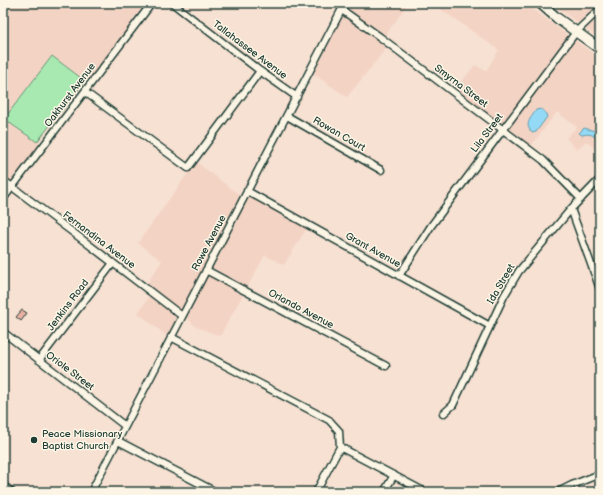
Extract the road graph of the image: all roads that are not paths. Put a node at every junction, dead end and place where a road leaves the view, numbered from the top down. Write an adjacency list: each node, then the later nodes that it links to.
1 (152, 3): 10 (street, Oakhurst Avenue)
2 (172, 3): 9 (street, Tallahassee Avenue)
3 (345, 3): 6 (street, Rowe Avenue)
4 (540, 3): 7 (main road)
5 (600, 9): 7 (street, Lila Street)
6 (342, 10): 11 (street, Rowe Avenue); 13 (street, Smyrna Street)
7 (576, 32): 8 (main road); 13 (street, Lila Street)
8 (600, 49)
9 (260, 71): 10 (street); 11 (street, Tallahassee Avenue)
10 (85, 92): 17 (street, Oakhurst Avenue)
11 (296, 97): 12 (street, Rowe Avenue)
12 (287, 116): 14 (street, Rowan Court); 18 (street, Rowe Avenue)
13 (502, 130): 20 (street, Smyrna Street); 24 (street, Lila Street)
14 (381, 170)
15 (600, 178): 20 (street, Ida Street)
16 (3, 180): 17 (street, Fernandina Avenue)
17 (12, 187): 19 (street, Oakhurst Avenue); 22 (street, Fernandina Avenue)
18 (248, 191): 23 (street, Rowe Avenue); 24 (street, Grant Avenue)
19 (3, 199)
20 (580, 199): 21 (street, Ida Street)
21 (571, 209): 25 (street); 27 (street, Ida Street)
22 (113, 263): 26 (street, Fernandina Avenue); 30 (street, Jenkins Road)
23 (206, 270): 26 (street, Rowe Avenue); 31 (street, Orlando Avenue)
24 (399, 276): 27 (street, Grant Avenue)
25 (600, 289)
26 (182, 316): 29 (street, Rowe Avenue)
27 (490, 326): 32 (street, Ida Street)
28 (3, 332): 30 (street, Oriole Street)
29 (172, 337): 33 (street, Rowe Avenue); 35 (street)
30 (39, 360): 33 (street, Oriole Street)
31 (386, 366)
32 (443, 414)
33 (126, 426): 34 (street, Rowe Avenue)
34 (118, 441): 40 (street, Rowe Avenue); 41 (street)
35 (340, 447): 37 (street); 42 (street)
36 (600, 474): 45 (street)
37 (394, 475): 43 (street); 44 (street)
38 (3, 485): 39 (street)
39 (12, 492)
40 (91, 492)
41 (216, 492)
42 (316, 492)
43 (384, 492)
44 (425, 492)
45 (558, 492)

